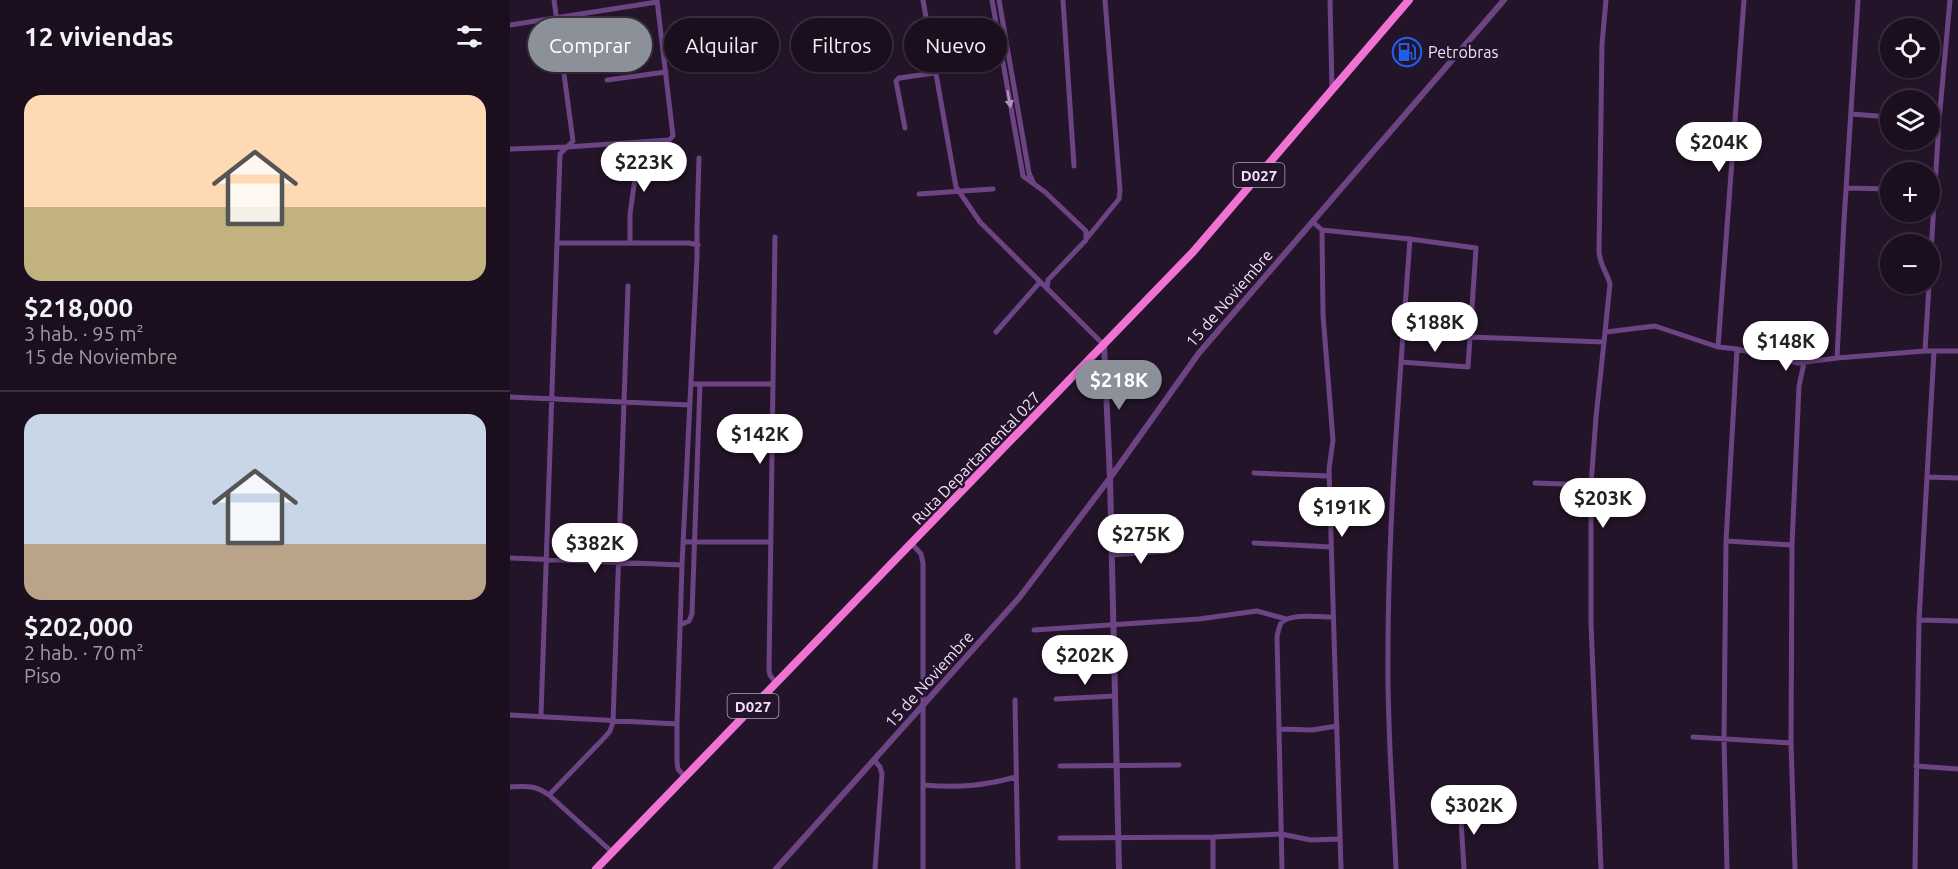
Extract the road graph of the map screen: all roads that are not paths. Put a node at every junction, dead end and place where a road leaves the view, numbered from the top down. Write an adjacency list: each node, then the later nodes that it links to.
1 (554, 0): 15 (street)
2 (923, 0): 21 (street)
3 (992, 0): 34 (street, one-way to 34)
4 (999, 0): 34 (street)
5 (1063, 0): 33 (street)
6 (1105, 0): 44 (street)
7 (1330, 0): 23 (street)
8 (1409, 0): 23 (main road, Ruta Departamental 027 / D027)
9 (1504, 0): 40 (street, 15 de Noviembre)
10 (1606, 0): 52 (street)
11 (1744, 0): 56 (street)
12 (1858, 0): 25 (street)
13 (1950, 0): 24 (street)
14 (657, 1): 15 (street); 18 (street)
15 (556, 18)
16 (528, 22): 17 (street)
17 (510, 25)
18 (664, 56)
19 (563, 72): 29 (street)
20 (666, 72): 22 (street); 28 (street)
21 (935, 74): 27 (street); 38 (street)
22 (607, 80)
23 (1332, 89): 55 (main road, Ruta Departamental 027 / D027)
24 (1940, 110)
25 (1851, 114): 26 (street); 35 (street)
26 (1880, 116)
27 (905, 128)
28 (640, 142): 29 (street); 46 (street)
29 (567, 147): 30 (street); 45 (street)
30 (510, 149)
31 (1937, 150): 58 (street)
32 (699, 158): 47 (street)
33 (1074, 166)
34 (1035, 185): 44 (street)
35 (1846, 188): 37 (street); 61 (street)
36 (993, 189): 38 (street)
37 (1880, 189)
38 (958, 190): 39 (street); 48 (street)
39 (919, 194)
40 (1313, 222): 41 (street); 74 (street, 15 de Noviembre)
41 (1322, 230): 43 (street); 72 (street)
42 (775, 237): 66 (street)
43 (1410, 239): 53 (street); 62 (street)
44 (1086, 240): 50 (street)
45 (557, 243): 46 (street); 68 (street)
46 (630, 243): 47 (street)
47 (698, 245): 64 (street)
48 (1040, 282): 50 (street); 51 (street)
49 (628, 286): 69 (street)
50 (1047, 290): 55 (street)
51 (996, 332)
52 (1606, 332): 54 (street); 56 (street)
53 (1469, 337): 54 (street); 62 (street)
54 (1604, 342): 77 (street)
55 (1104, 345): 74 (street); 83 (main road, Ruta Departamental 027 / D027)
56 (1718, 347): 57 (street)
57 (1737, 349): 63 (street); 78 (street)
58 (1925, 351): 59 (street); 61 (street)
59 (1934, 351): 60 (street); 73 (street)
60 (1958, 351)
61 (1837, 358): 63 (street)
62 (1401, 362): 140 (street)
63 (1804, 363): 84 (street)
64 (691, 384): 65 (street); 70 (street)
65 (700, 384): 66 (street); 80 (street)
66 (773, 384): 81 (street)
67 (510, 397): 68 (street)
68 (551, 399): 69 (street); 89 (street)
69 (624, 402): 70 (street); 90 (street)
70 (690, 405): 79 (street)
71 (1254, 474): 72 (street)
72 (1329, 476): 85 (street)
73 (1927, 477): 75 (street); 94 (street)
74 (1110, 478): 87 (street); 103 (street, 15 de Noviembre)
75 (1958, 478)
76 (1535, 483): 77 (street)
77 (1591, 485): 142 (street)
78 (1726, 541): 84 (street); 111 (street)
79 (683, 542): 80 (street); 91 (street)
80 (694, 542): 81 (street); 96 (street)
81 (771, 542): 99 (street)
82 (1254, 543): 85 (street)
83 (912, 544): 99 (main road, Ruta Departamental 027 / D027); 103 (street)
84 (1791, 545): 112 (street)
85 (1331, 547): 92 (street)
86 (1168, 551): 87 (street)
87 (1112, 555): 97 (street)
88 (510, 558): 89 (street)
89 (547, 559): 90 (street); 105 (street)
90 (618, 563): 91 (street); 106 (street)
91 (682, 565): 96 (street)
92 (1334, 617): 93 (street); 108 (street)
93 (1286, 619): 97 (street); 109 (street)
94 (1918, 620): 95 (street); 115 (street)
95 (1958, 621)
96 (680, 625): 107 (street)
97 (1113, 626): 98 (street); 100 (street)
98 (1034, 630)
99 (776, 683): 119 (main road, Ruta Departamental 027 / D027)
100 (1115, 696): 101 (street); 117 (street)
101 (1056, 699)
102 (1015, 700): 120 (street)
103 (924, 704): 113 (street, 15 de Noviembre); 121 (street)
104 (510, 715): 105 (street)
105 (541, 715): 106 (street)
106 (613, 719): 107 (street); 123 (street)
107 (677, 724): 119 (street)
108 (1337, 726): 109 (street); 129 (street)
109 (1279, 729): 125 (street)
110 (1693, 737): 111 (street)
111 (1724, 738): 112 (street); 143 (street)
112 (1791, 742): 144 (street)
113 (874, 760): 132 (street, 15 de Noviembre); 133 (street)
114 (1179, 765): 117 (street)
115 (1916, 765): 118 (street); 145 (street)
116 (1060, 766): 117 (street)
117 (1116, 766): 128 (street)
118 (1958, 769)
119 (685, 777): 130 (main road, Ruta Departamental 027 / D027)
120 (1016, 777): 121 (street); 135 (street)
121 (924, 785): 134 (street)
122 (510, 786): 123 (street)
123 (549, 795): 130 (street)
124 (1460, 804): 141 (street)
125 (1281, 834): 126 (street); 129 (street); 138 (street)
126 (1213, 837): 128 (street); 137 (street)
127 (1060, 838): 128 (street)
128 (1118, 838): 136 (street)
129 (1340, 838): 139 (street)
130 (612, 852): 131 (main road, Ruta Departamental 027 / D027)
131 (596, 869)
132 (776, 869)
133 (875, 869)
134 (923, 869)
135 (1018, 869)
136 (1119, 869)
137 (1213, 869)
138 (1282, 869)
139 (1341, 869)
140 (1396, 869)
141 (1464, 869)
142 (1601, 869)
143 (1727, 869)
144 (1796, 869)
145 (1915, 869)

